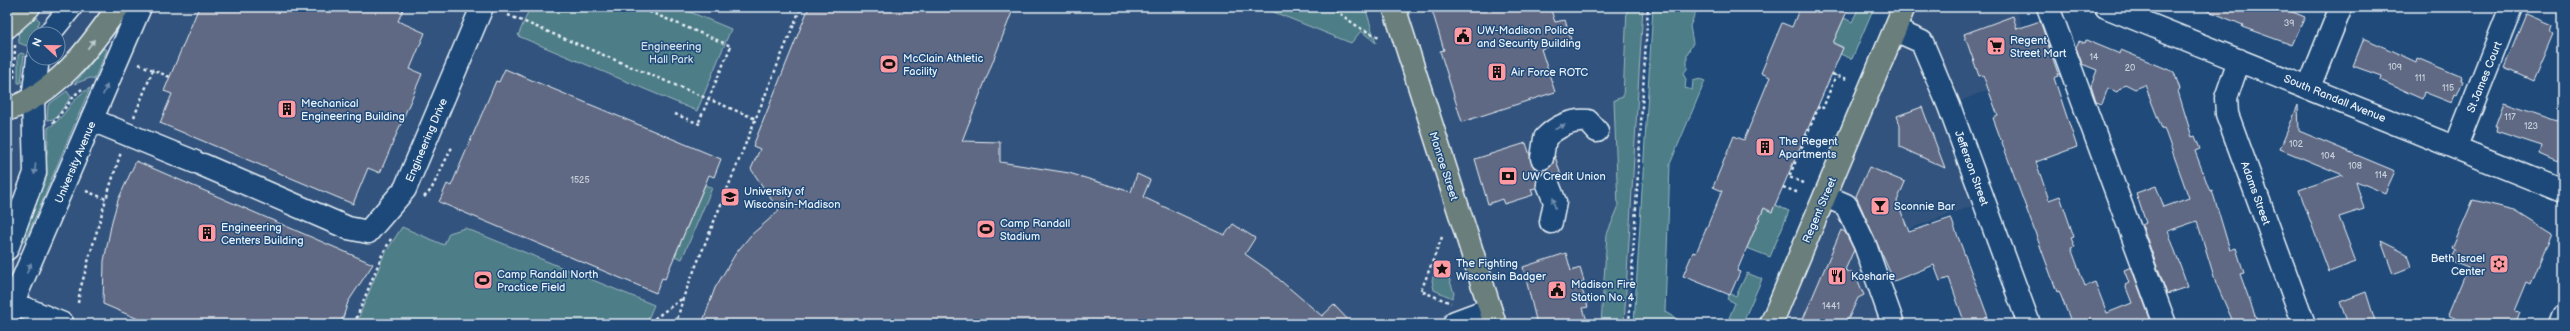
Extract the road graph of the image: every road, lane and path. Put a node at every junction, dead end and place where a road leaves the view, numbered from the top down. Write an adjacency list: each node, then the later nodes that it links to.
1 (29, 7): 19 (main road)
2 (71, 7): 17 (street)
3 (118, 7): 31 (main road, one-way to 3)
4 (140, 7): 36 (street, University Avenue, one-way to 4)
5 (482, 7): 36 (street, Engineering Drive)
6 (638, 7): 32 (path)
7 (801, 7): 35 (path)
8 (1330, 7): 20 (path)
9 (1394, 7): 62 (main road, Monroe Street)
10 (1648, 7): 68 (path)
11 (1904, 7): 18 (main road, Regent Street)
12 (2048, 7): 72 (street)
13 (2341, 7): 29 (street)
14 (2511, 7): 42 (street, St James Court)
15 (2118, 9): 21 (street, South Randall Avenue)
16 (508, 15): 32 (path)
17 (56, 26)
18 (1895, 30): 51 (main road, Regent Street); 71 (street, Jefferson Street)
19 (10, 34): 27 (path)
20 (1378, 37)
21 (2239, 60): 29 (street, South Randall Avenue); 73 (street, Adams Street)
22 (139, 64): 26 (path)
23 (37, 66): 31 (street)
24 (1832, 74): 25 (path)
25 (1836, 75): 28 (path); 46 (path)
26 (170, 77)
27 (14, 79)
28 (1847, 80)
29 (2309, 87): 42 (street, South Randall Avenue)
30 (85, 88): 37 (path)
31 (33, 99): 33 (main road); 57 (street, one-way to 57)
32 (708, 100): 35 (path); 38 (path)
33 (7, 110)
34 (675, 114): 38 (path)
35 (756, 119): 58 (path)
36 (92, 120): 60 (street, University Avenue, one-way to 36)
37 (49, 124)
38 (698, 124): 39 (path)
39 (702, 125)
40 (1597, 131): 45 (street, one-way to 40)
41 (453, 145): 53 (path)
42 (2456, 146): 49 (street, South Randall Avenue)
43 (15, 148): 44 (path)
44 (7, 155)
45 (1542, 158)
46 (1804, 183)
47 (1548, 184): 54 (street, one-way to 47)
48 (1783, 187): 50 (path)
49 (2563, 191)
50 (1799, 193)
51 (1825, 196): 69 (main road, Regent Street); 70 (street)
52 (106, 199): 59 (path)
53 (420, 202)
54 (1551, 222)
55 (393, 234): 65 (path)
56 (1442, 237): 61 (path)
57 (7, 249)
58 (683, 298): 66 (path); 67 (path)
59 (78, 303)
60 (9, 307): 64 (street)
61 (1456, 312): 62 (street)
62 (1492, 316)
63 (2563, 316): 74 (street)
64 (63, 324)
65 (354, 324)
66 (652, 324)
67 (676, 324)
68 (1630, 324)
69 (1771, 324)
70 (1893, 324)
71 (2029, 324)
72 (2165, 324)
73 (2304, 324)
74 (2560, 324)

